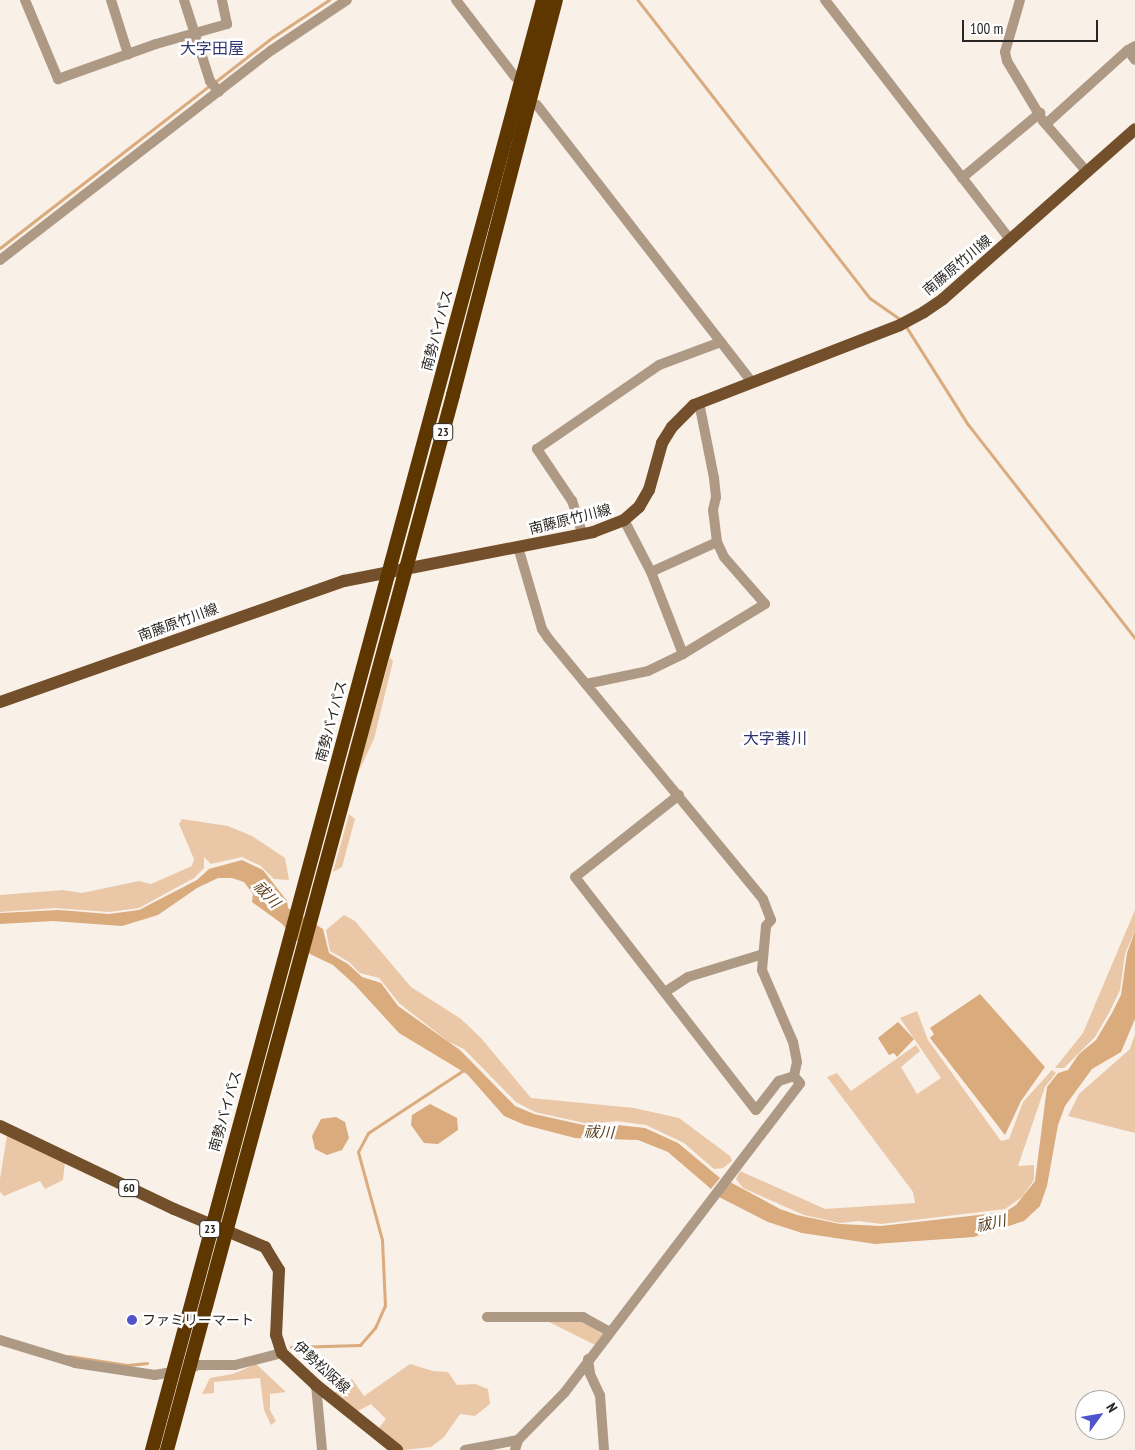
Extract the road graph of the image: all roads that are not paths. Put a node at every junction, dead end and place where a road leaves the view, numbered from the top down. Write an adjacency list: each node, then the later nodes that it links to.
1 (25, 0): 13 (street)
2 (112, 0): 13 (street)
3 (184, 0): 11 (street)
4 (222, 0): 11 (street)
5 (347, 0): 16 (street)
6 (456, 0): 15 (street)
7 (543, 0): 34 (highway, 南勢バイパス / 23)
8 (556, 0): 32 (highway, 南勢バイパス / 23)
9 (825, 0): 22 (street)
10 (1020, 0): 18 (street)
11 (193, 34): 13 (street); 16 (street)
12 (1132, 48): 14 (street); 19 (street)
13 (128, 54)
14 (1135, 60)
15 (515, 77)
16 (215, 87): 24 (street)
17 (537, 105): 25 (street)
18 (1040, 113): 19 (street); 22 (street)
19 (1046, 124): 21 (street)
20 (1135, 129): 21 (main road, 南藤原竹川線)
21 (1087, 172): 23 (main road, 南藤原竹川線)
22 (962, 178): 23 (street)
23 (1010, 239): 26 (main road, 南藤原竹川線)
24 (0, 260)
25 (721, 342): 26 (street); 29 (street)
26 (751, 381): 27 (main road, 南藤原竹川線)
27 (699, 402): 28 (main road, 南藤原竹川線); 30 (street)
28 (624, 520): 29 (main road, 南藤原竹川線); 33 (street)
29 (582, 534): 31 (main road, 南藤原竹川線)
30 (717, 542): 33 (street); 35 (street)
31 (518, 547): 32 (main road, 南藤原竹川線); 36 (street)
32 (405, 568): 34 (main road, 南藤原竹川線); 39 (highway, 南勢バイパス / 23)
33 (651, 572): 35 (street)
34 (388, 573): 37 (main road, 南藤原竹川線); 39 (highway, 南勢バイパス / 23)
35 (683, 654): 36 (street)
36 (586, 684): 38 (street)
37 (0, 702)
38 (680, 795): 40 (street); 41 (street)
39 (318, 861): 42 (highway, 南勢バイパス / 23)
40 (763, 954): 41 (street); 43 (street)
41 (665, 992): 43 (street)
42 (278, 1013): 45 (highway, 南勢バイパス / 23); 46 (highway, 南勢バイパス / 23)
43 (794, 1076): 48 (street)
44 (0, 1126): 45 (main road, 伊勢松阪線 / 60)
45 (211, 1225): 46 (main road, 伊勢松阪線 / 60); 53 (highway, 南勢バイパス / 23)
46 (228, 1230): 50 (main road, 伊勢松阪線 / 60); 52 (highway, 南勢バイパス / 23)
47 (487, 1317): 48 (street)
48 (610, 1332): 51 (street)
49 (0, 1340): 53 (street)
50 (282, 1353): 52 (street); 54 (main road, 伊勢松阪線)
51 (588, 1359): 55 (street); 61 (street)
52 (191, 1368): 57 (highway, 南勢バイパス / 23)
53 (172, 1372): 56 (highway, 南勢バイパス / 23)
54 (316, 1385): 58 (street); 59 (main road, 伊勢松阪線)
55 (516, 1445): 60 (street)
56 (152, 1450)
57 (167, 1450)
58 (322, 1450)
59 (397, 1450)
60 (465, 1450)
61 (604, 1450)

